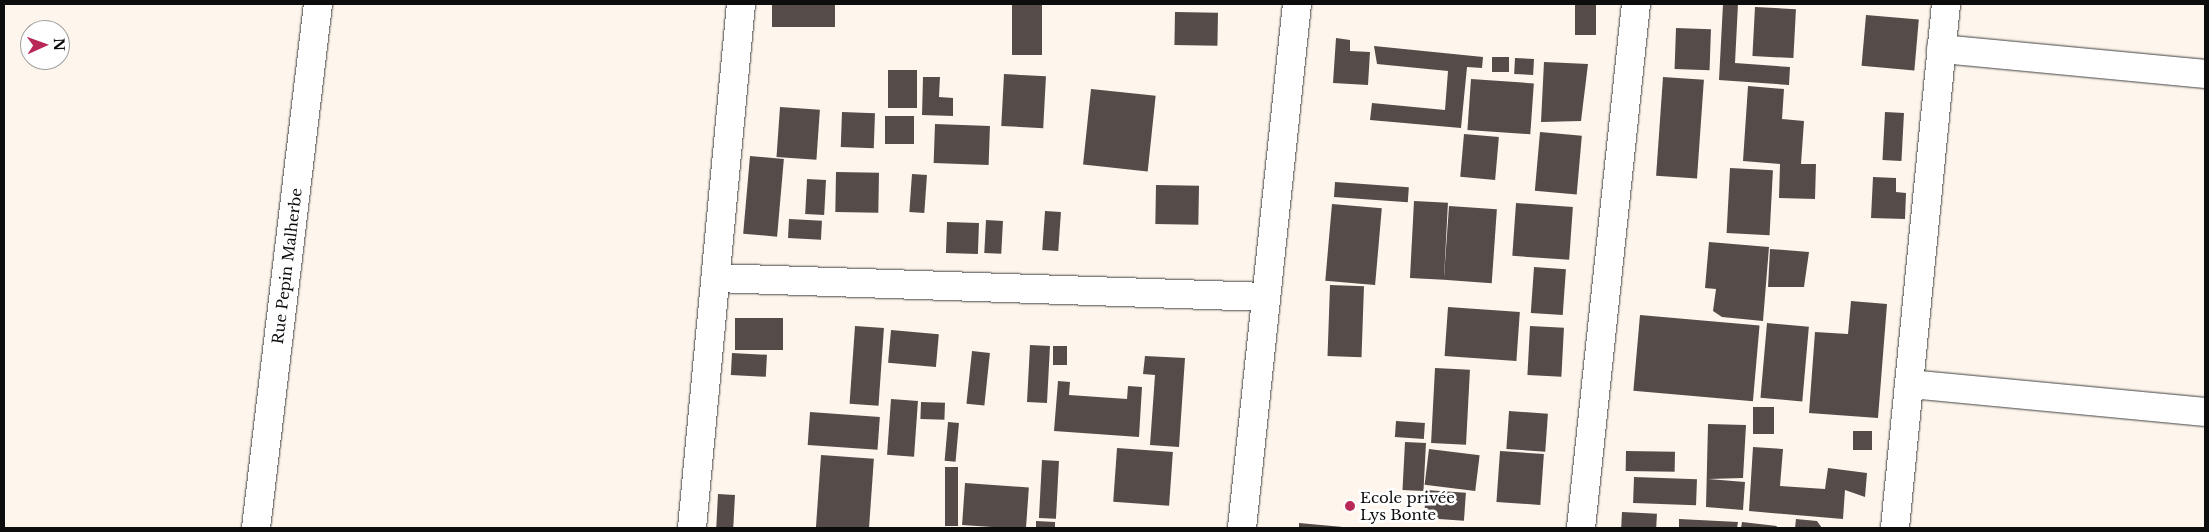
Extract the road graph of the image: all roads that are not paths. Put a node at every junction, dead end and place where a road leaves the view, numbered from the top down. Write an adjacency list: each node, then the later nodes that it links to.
1 (318, 4): 12 (street, Rue Pepin Malherbe)
2 (741, 4): 8 (street)
3 (1297, 4): 9 (street)
4 (1636, 4): 15 (street)
5 (1946, 4): 6 (street)
6 (1941, 49): 7 (street); 10 (street)
7 (2205, 74)
8 (716, 278): 9 (street); 13 (street)
9 (1265, 297): 14 (street)
10 (1909, 384): 11 (street); 16 (street)
11 (2205, 412)
12 (256, 528)
13 (692, 528)
14 (1242, 528)
15 (1581, 528)
16 (1895, 528)

